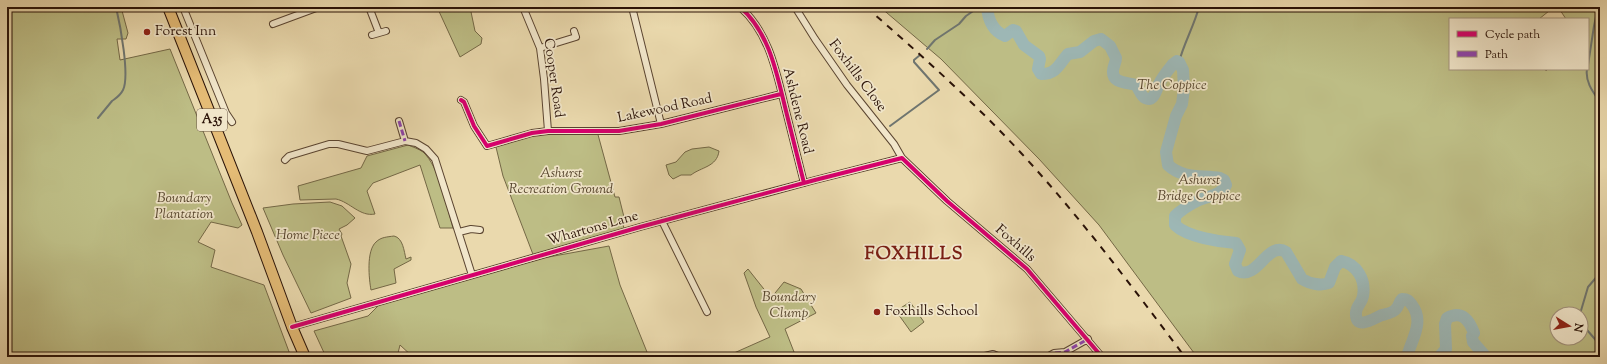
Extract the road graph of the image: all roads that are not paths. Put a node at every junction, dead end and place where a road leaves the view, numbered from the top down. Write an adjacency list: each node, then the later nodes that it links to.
1 (168, 7): 16 (main road, A35)
2 (183, 7): 15 (street)
3 (319, 7): 9 (street)
4 (369, 7): 11 (street)
5 (524, 7): 14 (street, Cooper Road)
6 (632, 7): 21 (street)
7 (740, 7): 17 (street, Ashdene Road)
8 (795, 7): 24 (street, Foxhills Close)
9 (273, 24)
10 (386, 31): 11 (street)
11 (379, 33): 12 (street)
12 (372, 35)
13 (576, 36): 14 (street)
14 (540, 48): 22 (street, Cooper Road)
15 (200, 50): 16 (street); 20 (street)
16 (187, 55): 32 (main road, A35)
17 (781, 94): 21 (street, Lakewood Road); 26 (street, Ashdene Road)
18 (461, 100): 22 (street, Lakewood Road)
19 (399, 121): 23 (street)
20 (232, 122)
21 (660, 124): 22 (street, Lakewood Road)
22 (548, 130)
23 (405, 141): 25 (street); 29 (street)
24 (902, 158): 26 (street, Whartons Lane); 33 (street, Foxhills)
25 (285, 160)
26 (804, 182): 27 (street, Whartons Lane)
27 (662, 221): 30 (street, Whartons Lane); 31 (street)
28 (480, 230): 29 (street)
29 (459, 232): 30 (street)
30 (472, 275): 32 (street, Whartons Lane)
31 (707, 312)
32 (292, 327): 35 (main road, A35)
33 (1088, 339): 37 (street); 38 (street, Foxhills)
34 (985, 356): 36 (street)
35 (305, 357)
36 (1000, 357)
37 (1047, 357)
38 (1102, 357)

